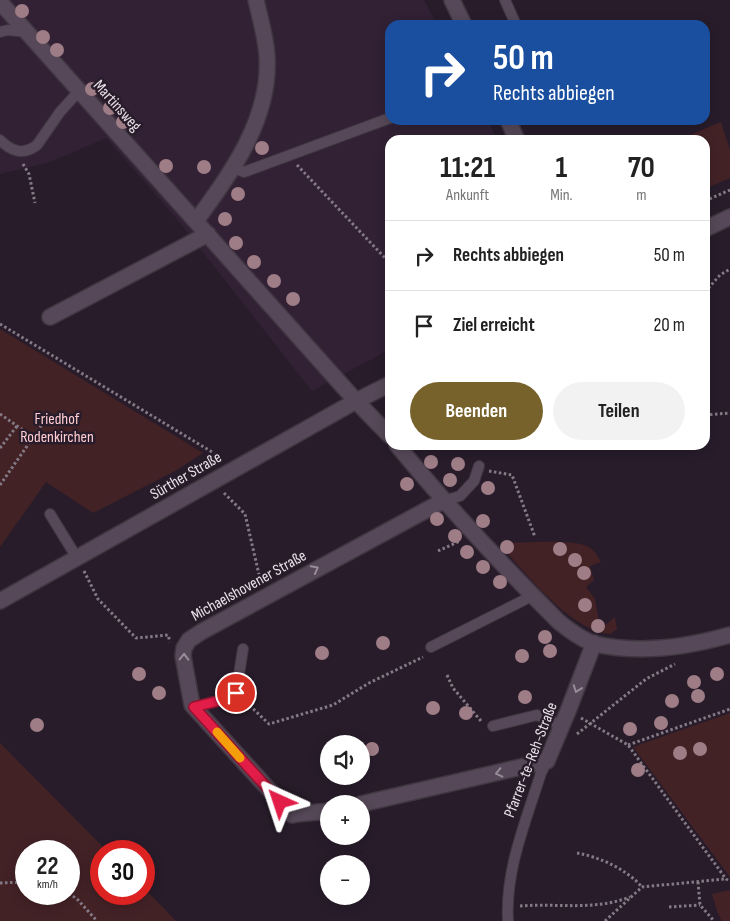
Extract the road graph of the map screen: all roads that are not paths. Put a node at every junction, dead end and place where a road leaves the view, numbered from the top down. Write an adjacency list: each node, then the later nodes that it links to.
1 (256, 0): 12 (street)
2 (452, 0): 5 (street)
3 (505, 0): 6 (lane)
4 (0, 2): 8 (street, Martinsweg)
5 (462, 20)
6 (514, 20)
7 (0, 32): 8 (lane)
8 (27, 32): 9 (street, Martinsweg)
9 (79, 91): 11 (lane); 14 (street, Martinsweg)
10 (385, 120): 12 (lane)
11 (0, 140)
12 (234, 168): 14 (street)
13 (730, 217): 15 (street)
14 (196, 221): 16 (street, Martinsweg)
15 (710, 226)
16 (208, 234): 17 (street); 19 (street, Martinsweg)
17 (50, 317)
18 (385, 386): 19 (street, Sürther Straße)
19 (356, 401): 20 (street); 25 (street, Sürther Straße)
20 (385, 431)
21 (401, 450): 23 (street)
22 (479, 468): 23 (lane)
23 (443, 500): 26 (street); 32 (street, Michaelshovener Straße, one-way to 23)
24 (50, 514): 25 (lane)
25 (77, 558): 27 (street, Sürther Straße)
26 (532, 596): 29 (street); 30 (lane)
27 (0, 601)
28 (730, 636): 29 (street)
29 (594, 643): 34 (street, Pfarrer-te-Reh-Straße, one-way to 34)
30 (431, 647)
31 (243, 649): 32 (lane)
32 (194, 707): 37 (street)
33 (493, 726): 34 (lane)
34 (562, 726): 35 (street, Pfarrer-te-Reh-Straße)
35 (547, 761): 36 (street, one-way to 36); 38 (lane, Pfarrer-te-Reh-Straße)
36 (370, 802)
37 (320, 811)
38 (508, 921)

